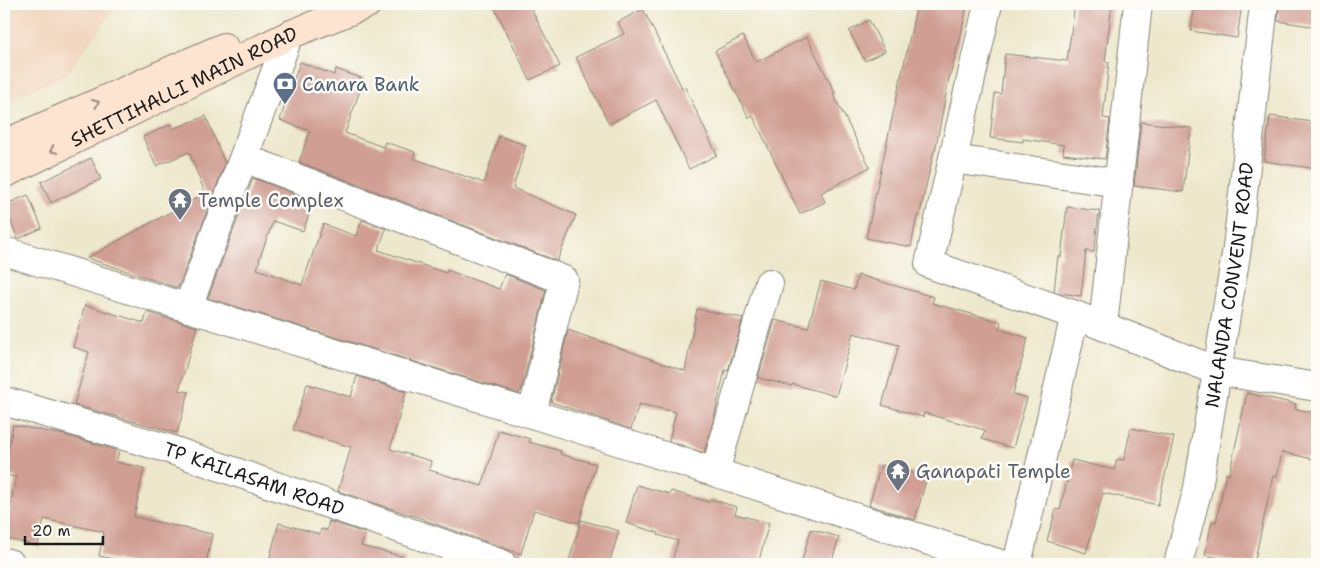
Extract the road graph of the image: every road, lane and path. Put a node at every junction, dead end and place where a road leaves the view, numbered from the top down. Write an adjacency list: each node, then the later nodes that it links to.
1 (322, 4): 7 (main road, SHETTIHALLI MAIN ROAD, one-way to 1)
2 (367, 4): 6 (main road, SHETTIHALLI MAIN ROAD)
3 (988, 4): 9 (street)
4 (1138, 4): 11 (street)
5 (1264, 4): 17 (street, NALANDA CONVENT ROAD)
6 (289, 35): 8 (street); 10 (main road, SHETTIHALLI MAIN ROAD, one-way to 10)
7 (4, 144)
8 (244, 158): 14 (street); 20 (street)
9 (953, 159): 11 (street); 15 (street)
10 (4, 174)
11 (1119, 184): 16 (street)
12 (4, 251): 14 (street)
13 (769, 283): 21 (street)
14 (188, 307): 20 (street)
15 (1075, 316): 16 (street); 26 (street)
16 (1103, 326): 17 (street)
17 (1217, 371): 18 (street); 27 (street, NALANDA CONVENT ROAD)
18 (1317, 387)
19 (4, 401): 24 (street, TP KAILASAM ROAD)
20 (532, 414): 21 (street)
21 (715, 472): 25 (street)
22 (4, 562): 23 (street)
23 (11, 564)
24 (502, 564)
25 (1001, 564)
26 (1017, 564)
27 (1178, 564)

